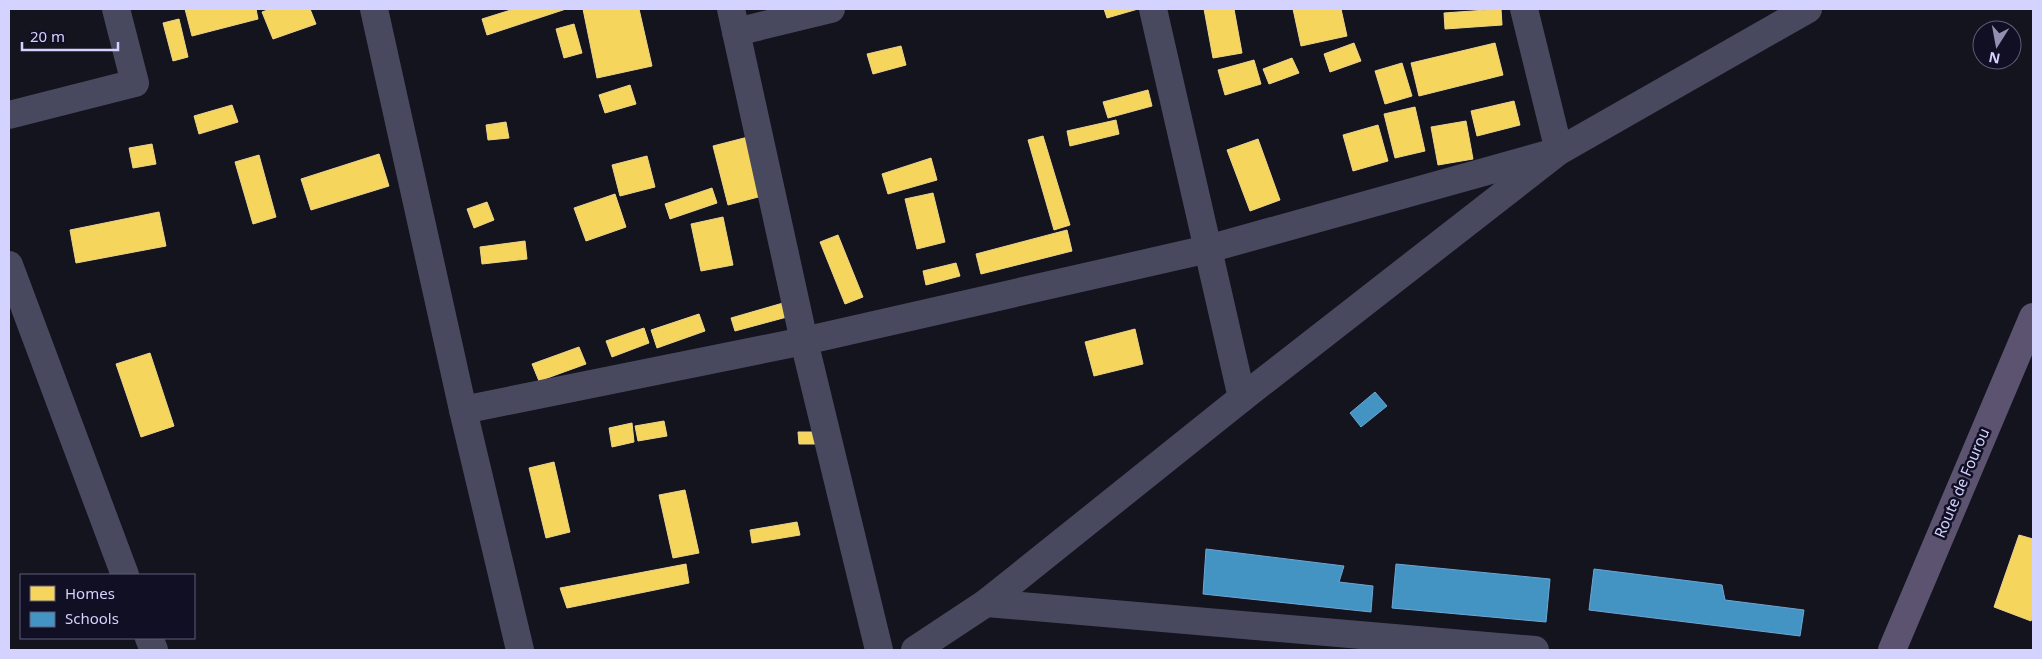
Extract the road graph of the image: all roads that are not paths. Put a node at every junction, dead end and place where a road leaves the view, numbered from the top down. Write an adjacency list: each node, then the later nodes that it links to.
1 (116, 9): 8 (street)
2 (374, 9): 15 (street)
3 (831, 9): 7 (street)
4 (1153, 9): 10 (street)
5 (1524, 9): 9 (street)
6 (1808, 9): 9 (street)
7 (733, 20): 13 (street)
8 (9, 115)
9 (1559, 151): 10 (street); 14 (street)
10 (1208, 249): 13 (street); 14 (street)
11 (9, 265): 16 (street)
12 (2033, 316): 22 (main road, Route de Fourou)
13 (804, 341): 15 (street); 19 (street)
14 (1242, 398): 17 (street)
15 (463, 410): 18 (street)
16 (125, 574)
17 (986, 603): 20 (street); 21 (street)
18 (520, 650)
19 (879, 650)
20 (915, 650)
21 (1535, 650)
22 (1892, 650)

